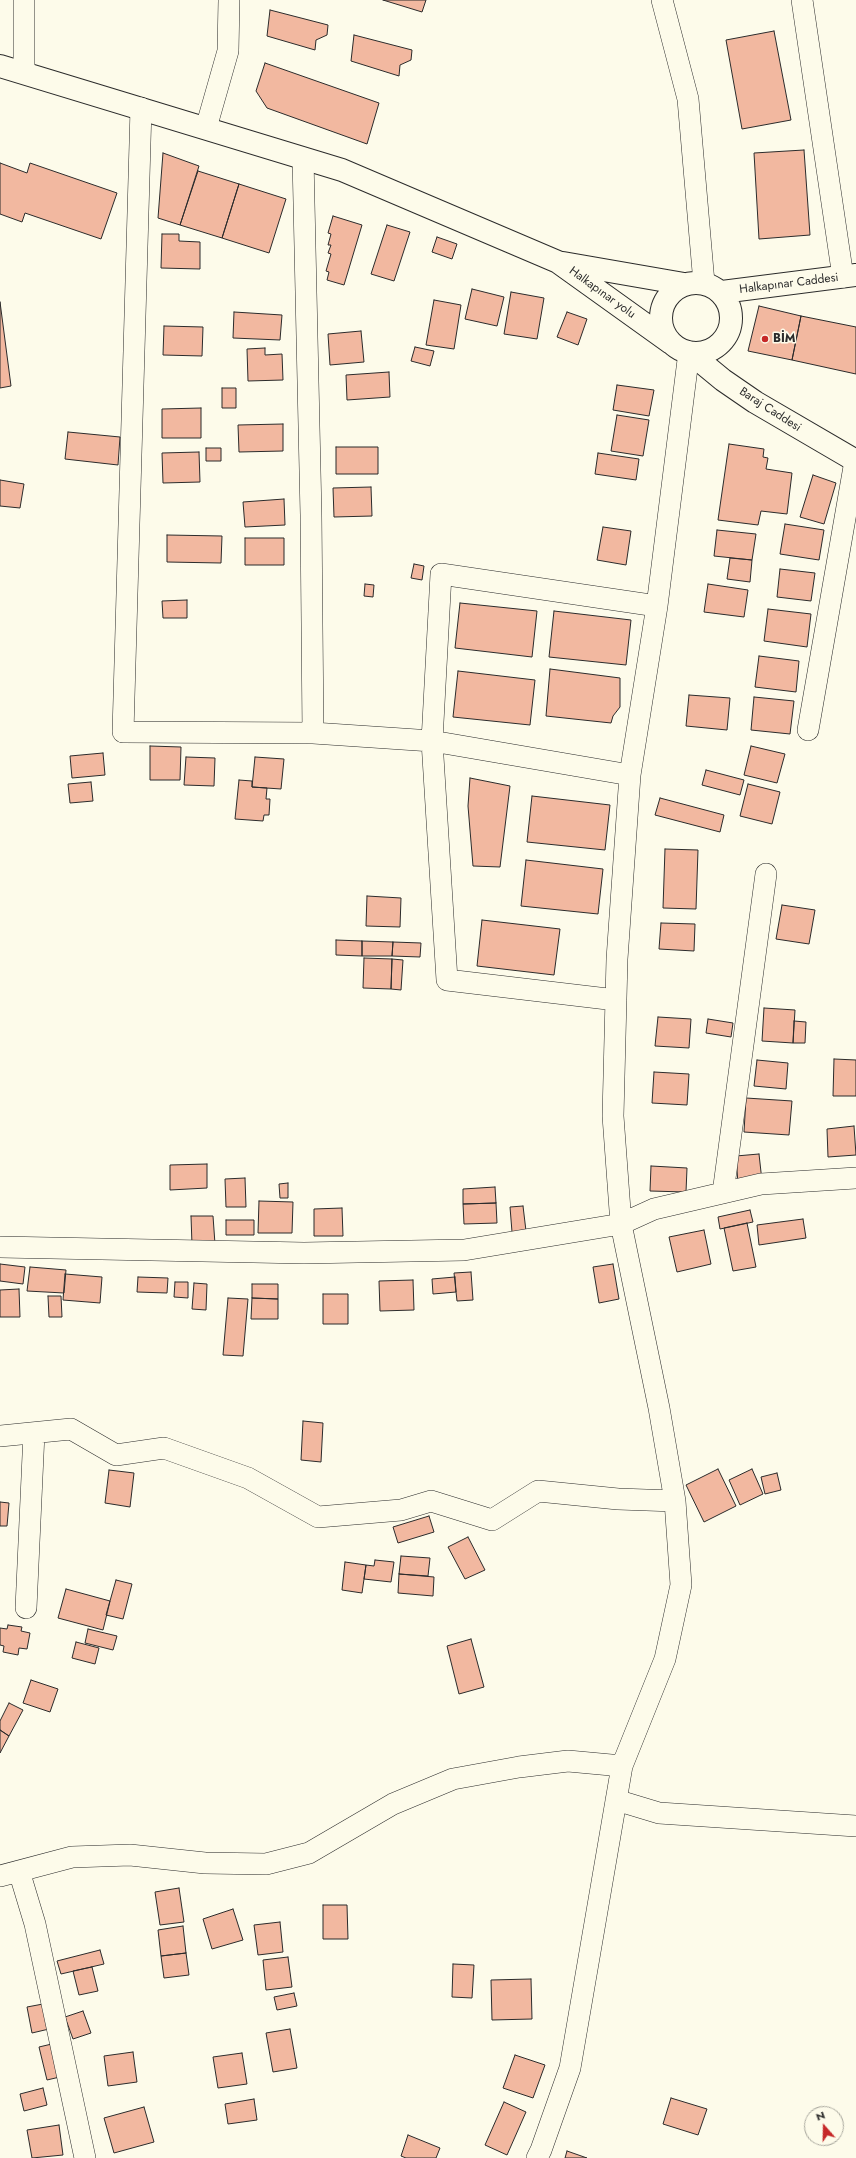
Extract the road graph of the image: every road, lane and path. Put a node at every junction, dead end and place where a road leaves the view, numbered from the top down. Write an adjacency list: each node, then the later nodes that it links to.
1 (24, 0): 6 (street)
2 (229, 0): 8 (street)
3 (662, 0): 12 (street)
4 (802, 0): 11 (street)
5 (0, 66): 6 (main road)
6 (24, 73): 7 (main road)
7 (141, 108): 8 (main road); 17 (street)
8 (206, 128): 9 (main road)
9 (304, 158): 10 (main road); 17 (street)
10 (558, 262): 12 (main road, Halkapınar yolu); 13 (main road, Halkapınar yolu)
11 (850, 276): 12 (main road, Halkapınar Caddesi)
12 (703, 286): 13 (main road); 13 (main road)
13 (680, 348): 14 (main road, Baraj Caddesi); 15 (street)
14 (856, 461): 16 (street)
15 (657, 606): 18 (street); 19 (street)
16 (808, 730)
17 (313, 733): 18 (street)
18 (432, 741): 19 (street); 21 (street)
19 (630, 775): 21 (street)
20 (766, 874): 23 (street)
21 (616, 1000): 24 (street)
22 (856, 1178): 23 (street)
23 (723, 1193): 24 (street)
24 (621, 1224): 25 (street); 28 (street)
25 (0, 1246)
26 (34, 1433): 27 (street); 28 (street); 29 (street)
27 (0, 1436)
28 (675, 1501): 30 (street)
29 (26, 1608)
30 (622, 1766): 31 (street); 33 (street)
31 (616, 1800): 32 (street); 35 (street)
32 (856, 1826)
33 (9, 1874): 34 (street)
34 (85, 2158)
35 (537, 2158)

